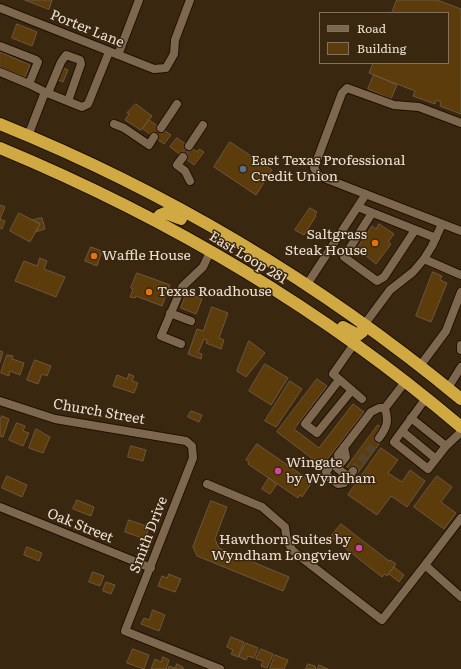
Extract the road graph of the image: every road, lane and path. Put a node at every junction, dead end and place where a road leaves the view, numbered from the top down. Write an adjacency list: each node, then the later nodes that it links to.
1 (139, 0): 6 (street)
2 (190, 0): 6 (street, Porter Lane)
3 (0, 8): 5 (street, Porter Lane)
4 (0, 46): 8 (street)
5 (109, 52): 6 (street, Porter Lane); 10 (street)
6 (118, 55)
7 (0, 72): 8 (street)
8 (29, 84): 9 (street)
9 (47, 92): 10 (street); 10 (street); 17 (street)
10 (68, 101)
11 (177, 104): 16 (street)
12 (461, 123): 23 (street)
13 (0, 124): 17 (highway, East Loop 281)
14 (114, 124): 18 (street)
15 (203, 125): 19 (street)
16 (161, 128)
17 (28, 136): 31 (highway, East Loop 281)
18 (154, 137)
19 (189, 146)
20 (0, 148): 26 (highway, East Loop 281)
21 (183, 157): 22 (street)
22 (190, 181)
23 (366, 194): 24 (street); 27 (street)
24 (358, 207): 25 (street); 35 (street)
25 (372, 213): 28 (street); 28 (street)
26 (156, 222): 31 (highway); 32 (highway, East Loop 281)
27 (442, 224): 29 (street); 30 (street)
28 (415, 230): 30 (street)
29 (461, 231)
30 (436, 238): 33 (street)
31 (241, 245): 35 (highway, East Loop 281)
32 (210, 252): 37 (highway, East Loop 281); 38 (street)
33 (424, 260): 34 (street); 40 (street)
34 (461, 275)
35 (306, 286): 40 (highway, East Loop 281)
36 (461, 292): 45 (street)
37 (292, 302): 40 (highway); 42 (highway, East Loop 281)
38 (170, 313): 39 (street); 41 (street)
39 (191, 322)
40 (364, 325): 45 (highway, East Loop 281)
41 (181, 344)
42 (354, 344): 47 (street); 48 (highway, East Loop 281)
43 (461, 346): 44 (street)
44 (461, 350)
45 (420, 366): 49 (highway, East Loop 281)
46 (461, 367): 49 (street)
47 (339, 380): 50 (street); 50 (street)
48 (405, 382): 52 (highway, East Loop 281); 55 (street)
49 (448, 388): 53 (highway, East Loop 281)
50 (352, 390): 51 (street)
51 (362, 398)
52 (426, 398): 56 (street); 57 (highway, East Loop 281)
53 (461, 399)
54 (0, 401): 62 (street, Church Street)
55 (385, 408): 60 (street); 63 (street)
56 (411, 418): 58 (street); 61 (street)
57 (461, 426)
58 (402, 431): 64 (street); 64 (street)
59 (461, 432): 61 (street)
60 (379, 438)
61 (446, 446): 64 (street)
62 (193, 447): 69 (street, Smith Drive)
63 (344, 447): 63 (street)
64 (436, 459)
65 (207, 484): 68 (street)
66 (0, 507): 69 (street, Oak Street)
67 (461, 518): 68 (street)
68 (425, 565): 70 (street)
69 (150, 568): 71 (street, Smith Drive)
70 (461, 597)
71 (220, 669)

